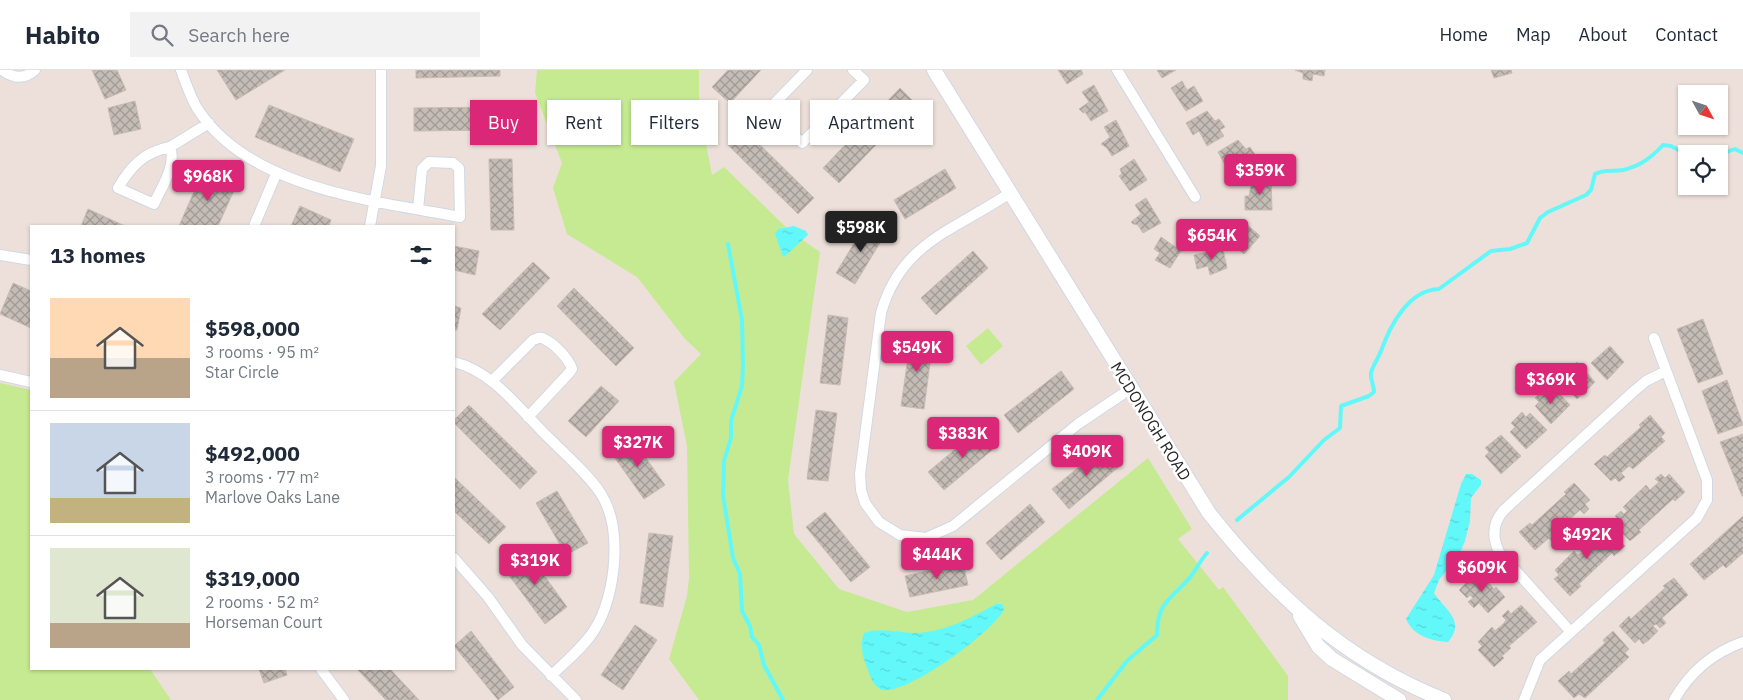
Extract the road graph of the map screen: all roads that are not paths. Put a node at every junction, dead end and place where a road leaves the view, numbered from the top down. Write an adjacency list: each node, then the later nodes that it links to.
1 (2, 70): 2 (street)
2 (35, 70)
3 (182, 70): 9 (street)
4 (381, 70): 14 (street)
5 (807, 70): 6 (street)
6 (853, 70)
7 (934, 70): 12 (main road, MCDONOGH ROAD)
8 (1117, 70): 13 (street)
9 (209, 123): 10 (street); 11 (street)
10 (170, 147): 10 (street)
11 (277, 172): 14 (street); 16 (street)
12 (1010, 193): 26 (main road, MCDONOGH ROAD); 26 (street)
13 (1195, 197)
14 (375, 201): 15 (street); 17 (street)
15 (418, 209): 15 (street)
16 (254, 225)
17 (370, 225)
18 (0, 255): 19 (street)
19 (30, 260)
20 (1654, 338): 22 (street)
21 (455, 362): 24 (street)
22 (1666, 371): 30 (street); 30 (street)
23 (0, 375): 25 (street)
24 (492, 381): 27 (street); 27 (street)
25 (30, 382)
26 (1130, 389): 29 (main road, MCDONOGH ROAD)
27 (528, 417): 33 (street)
28 (455, 559): 33 (street)
29 (1295, 607): 36 (main road); 37 (main road, MCDONOGH ROAD)
30 (1570, 630): 38 (street)
31 (1743, 642): 39 (street)
32 (322, 670): 34 (street)
33 (551, 676): 35 (street)
34 (344, 700)
35 (576, 700)
36 (1399, 700)
37 (1444, 700)
38 (1524, 700)
39 (1674, 700)

